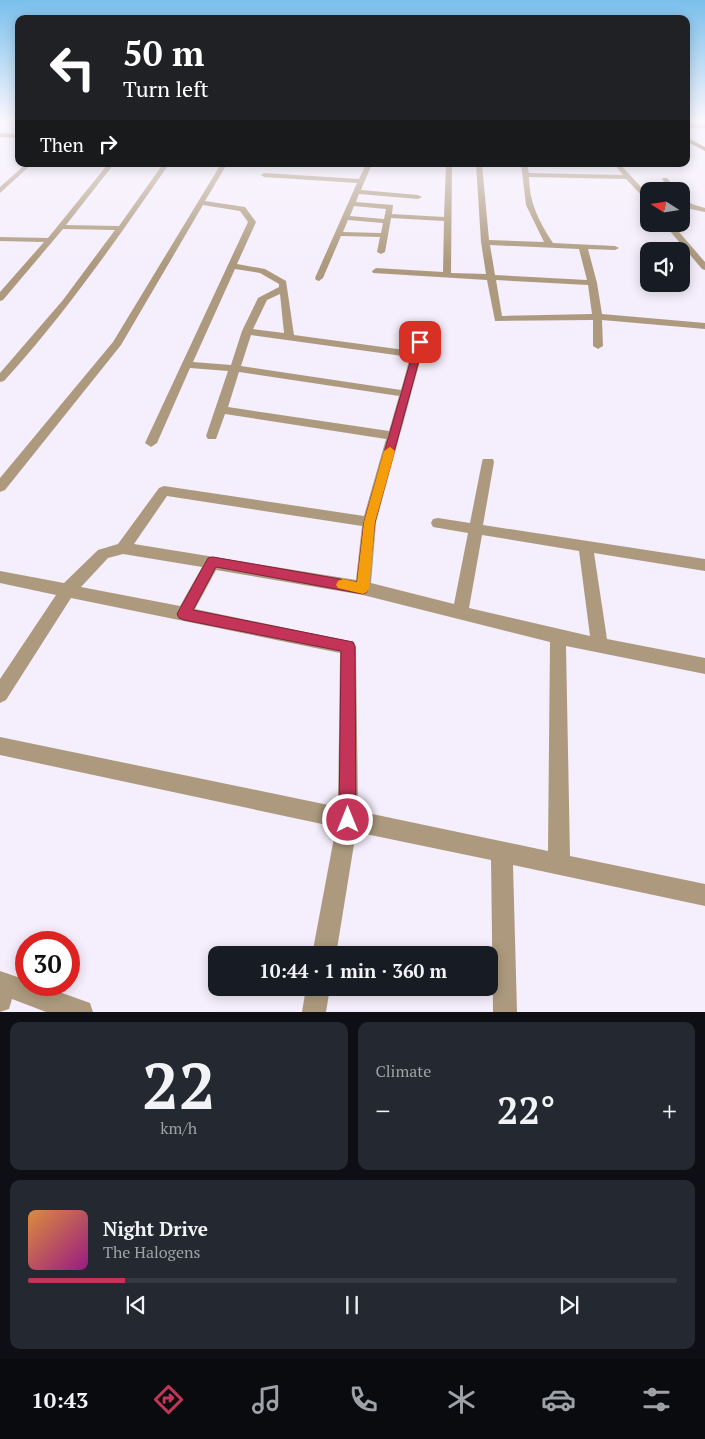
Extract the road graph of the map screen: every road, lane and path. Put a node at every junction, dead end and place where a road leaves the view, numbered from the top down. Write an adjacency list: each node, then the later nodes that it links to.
1 (26, 167): 17 (street)
2 (108, 167): 27 (street)
3 (164, 167): 28 (street)
4 (222, 167): 20 (street)
5 (368, 167): 14 (street)
6 (449, 167): 26 (street)
7 (479, 167): 34 (street)
8 (525, 167): 11 (street)
9 (620, 167): 12 (street)
10 (264, 174): 14 (street)
11 (526, 176): 12 (street); 35 (street)
12 (629, 177): 16 (street)
13 (666, 179): 15 (street)
14 (362, 181): 18 (street)
15 (668, 182)
16 (640, 190)
17 (0, 192)
18 (357, 192): 19 (street); 21 (street)
19 (418, 197)
20 (202, 203): 39 (street); 64 (street)
21 (351, 204): 24 (street); 25 (street)
22 (690, 206): 23 (street)
23 (705, 210)
24 (346, 218): 25 (street); 30 (street)
25 (387, 219): 26 (street); 31 (street)
26 (447, 219): 42 (street)
27 (60, 227): 28 (street); 33 (street)
28 (122, 228): 57 (street)
29 (675, 232): 40 (street)
30 (339, 234): 31 (street); 44 (street)
31 (384, 235): 38 (street)
32 (0, 239): 33 (street)
33 (50, 240): 47 (street)
34 (484, 242): 35 (street); 43 (street)
35 (550, 245): 36 (street)
36 (583, 247): 37 (street); 45 (street)
37 (615, 248)
38 (381, 252)
39 (232, 266): 46 (street); 55 (street)
40 (705, 267)
41 (376, 271): 42 (street)
42 (447, 274): 43 (street)
43 (490, 277): 45 (street); 48 (street)
44 (319, 278)
45 (593, 283): 48 (street)
46 (284, 288): 51 (street); 52 (street)
47 (0, 298)
48 (598, 317): 49 (street); 53 (street)
49 (705, 326)
50 (424, 328): 54 (street)
51 (247, 331): 52 (street); 56 (street)
52 (290, 336): 54 (street)
53 (598, 346)
54 (416, 355): 58 (street)
55 (187, 365): 56 (street); 62 (street)
56 (234, 368): 58 (street); 59 (street)
57 (0, 379)
58 (406, 394): 61 (street)
59 (221, 410): 60 (street); 61 (street)
60 (212, 436)
61 (394, 436): 65 (street)
62 (151, 443)
63 (488, 462): 67 (street)
64 (0, 487)
65 (370, 522): 69 (street); 73 (street)
66 (438, 523): 67 (street)
67 (477, 529): 68 (street); 75 (street)
68 (586, 546): 71 (street); 78 (street)
69 (123, 548): 70 (street); 74 (street)
70 (213, 562): 73 (street); 76 (street)
71 (705, 565)
72 (0, 577): 74 (street)
73 (363, 588): 75 (street)
74 (67, 590): 76 (street); 80 (street)
75 (460, 612): 77 (street)
76 (184, 614): 82 (street)
77 (558, 637): 78 (street); 84 (street)
78 (599, 645): 79 (street)
79 (705, 666)
80 (0, 694)
81 (0, 746): 82 (street)
82 (348, 820): 83 (street); 86 (street)
83 (502, 852): 84 (street); 91 (street)
84 (559, 864): 85 (street)
85 (705, 895)
86 (326, 946)
87 (2, 990): 89 (street)
88 (317, 996): 90 (street)
89 (80, 1012)
90 (314, 1012)
91 (505, 1012)

